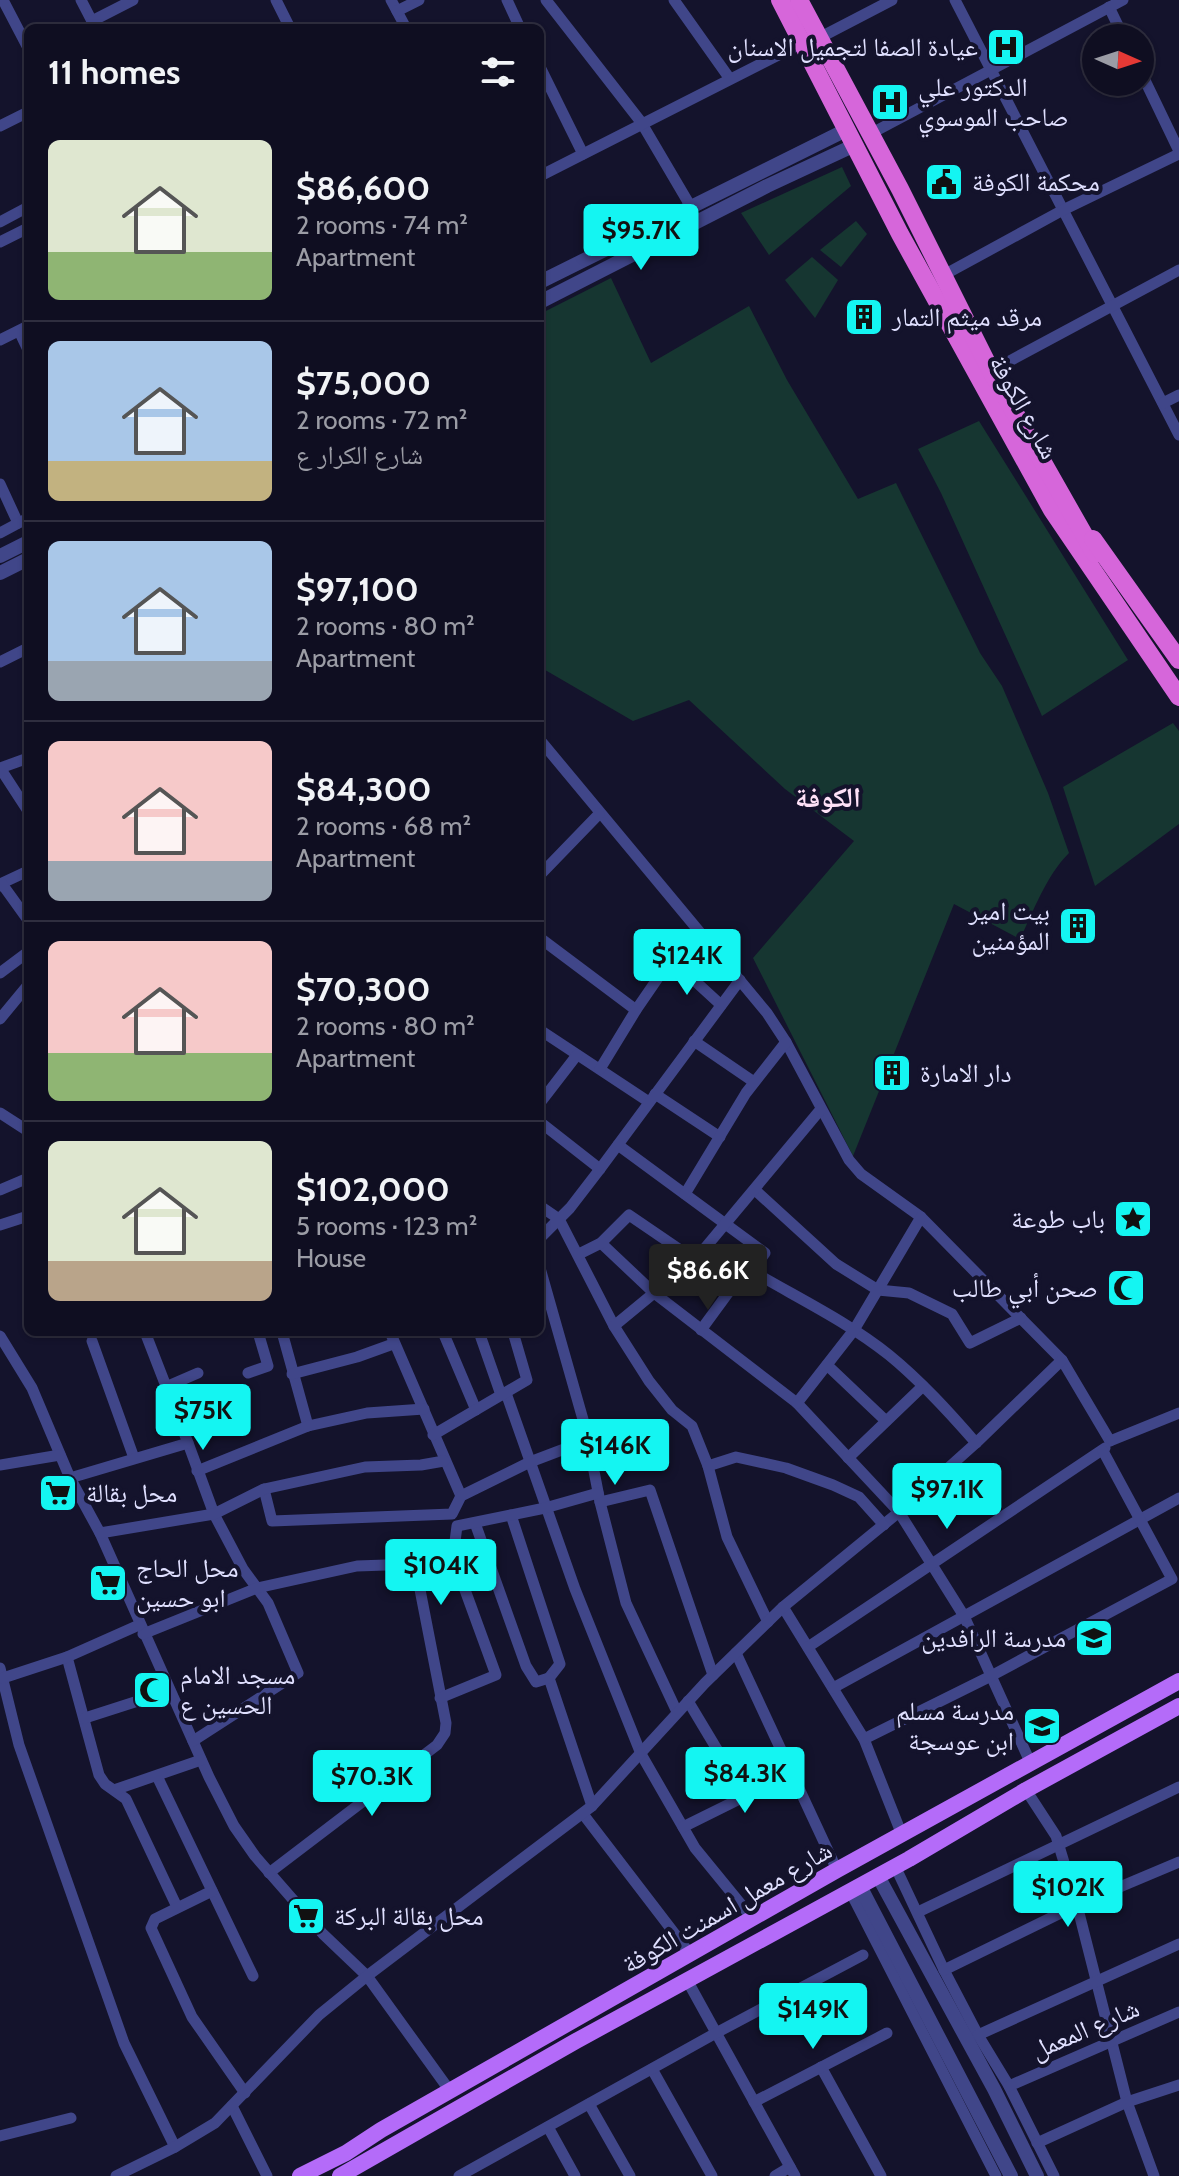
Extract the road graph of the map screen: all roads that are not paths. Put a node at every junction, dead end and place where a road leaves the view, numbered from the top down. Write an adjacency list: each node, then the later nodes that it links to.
1 (3, 0): 24 (street)
2 (81, 0): 17 (street)
3 (133, 0): 18 (street)
4 (276, 0): 19 (street)
5 (419, 0): 15 (street)
6 (507, 0): 21 (street)
7 (546, 0): 31 (street)
8 (674, 0): 23 (street)
9 (681, 0): 23 (street)
10 (780, 0): 25 (highway, شارع الكوفة)
11 (799, 0): 25 (highway, شارع الكوفة)
12 (892, 0): 25 (street)
13 (955, 0): 26 (street)
14 (1123, 0): 16 (street)
15 (394, 5): 20 (street)
16 (1109, 7): 22 (street); 26 (street)
17 (93, 24)
18 (95, 24)
19 (288, 24)
20 (404, 24)
21 (518, 24)
22 (1117, 24)
23 (693, 27): 28 (street)
24 (24, 40)
25 (810, 40): 28 (street); 33 (highway, شارع الكوفة)
26 (992, 72): 33 (street); 40 (street)
27 (544, 75): 35 (street)
28 (730, 79): 31 (street)
29 (1152, 96): 34 (street)
30 (24, 114): 32 (street)
31 (641, 122): 35 (street); 38 (street)
32 (0, 126)
33 (857, 136): 37 (highway, شارع الكوفة); 38 (street); 48 (street)
34 (1179, 153): 40 (street)
35 (583, 154): 36 (street)
36 (544, 174)
37 (891, 192): 42 (highway, شارع الكوفة); 44 (highway, شارع الكوفة)
38 (691, 207): 46 (street)
39 (24, 209): 41 (street)
40 (1063, 210): 49 (street); 52 (street)
41 (0, 222)
42 (917, 226): 44 (highway); 49 (highway, شارع الكوفة)
43 (24, 230): 45 (street)
44 (900, 234): 60 (highway, شارع الكوفة)
45 (0, 242)
46 (586, 259): 48 (street); 50 (street)
47 (1179, 270): 52 (street)
48 (593, 275): 51 (street)
49 (942, 276): 55 (highway, شارع الكوفة)
50 (544, 280)
51 (544, 300)
52 (1113, 307): 55 (street); 57 (street)
53 (23, 328): 54 (street)
54 (0, 340)
55 (991, 371): 60 (highway, شارع الكوفة)
56 (1179, 395): 57 (street)
57 (1163, 403): 58 (street)
58 (1179, 435)
59 (0, 484): 61 (street)
60 (1066, 520): 68 (highway); 70 (highway, شارع الكوفة); 71 (highway, شارع الكوفة); 72 (highway)
61 (23, 521): 62 (street)
62 (0, 533)
63 (24, 544): 64 (street)
64 (0, 556)
65 (24, 561): 66 (street)
66 (0, 573)
67 (24, 650): 69 (street)
68 (1179, 660)
69 (0, 662)
70 (1179, 680)
71 (1179, 697)
72 (1179, 713)
73 (544, 745): 76 (street)
74 (24, 759): 75 (street)
75 (24, 805)
76 (599, 814): 77 (street); 84 (street)
77 (544, 871)
78 (24, 873): 79 (street)
79 (1, 885): 80 (street)
80 (24, 915)
81 (544, 941): 87 (street)
82 (24, 955): 83 (street)
83 (0, 973)
84 (740, 980): 86 (street); 91 (street)
85 (24, 990): 88 (street)
86 (721, 1005): 87 (street); 90 (street)
87 (636, 1010): 93 (street)
88 (0, 1019)
89 (544, 1033): 92 (street)
90 (694, 1041): 94 (street); 96 (street)
91 (786, 1042): 94 (street); 97 (street)
92 (577, 1055): 93 (street); 95 (street)
93 (600, 1069): 96 (street)
94 (754, 1082): 101 (street)
95 (544, 1098)
96 (652, 1098): 101 (street); 102 (street)
97 (821, 1109): 106 (street); 110 (street)
98 (0, 1113): 100 (street)
99 (544, 1125): 103 (street)
100 (24, 1128)
101 (720, 1137): 107 (street)
102 (618, 1145): 103 (street); 107 (street)
103 (600, 1169): 111 (street)
104 (24, 1180): 105 (street)
105 (0, 1190)
106 (755, 1190): 113 (street); 119 (street)
107 (685, 1194): 113 (street)
108 (544, 1209): 111 (street)
109 (24, 1217): 112 (street)
110 (921, 1217): 119 (street); 121 (street)
111 (559, 1219): 114 (street); 116 (street)
112 (0, 1225)
113 (727, 1225): 117 (street); 124 (street)
114 (544, 1232)
115 (601, 1243): 116 (street); 117 (street); 120 (street)
116 (579, 1254): 122 (street)
117 (695, 1260): 123 (street)
118 (544, 1282): 151 (street)
119 (878, 1290): 121 (street); 124 (street)
120 (654, 1293): 122 (street); 123 (street)
121 (1021, 1318): 134 (street)
122 (614, 1326): 161 (street)
123 (701, 1330): 142 (street)
124 (854, 1330): 135 (street); 140 (street)
125 (0, 1336): 155 (street)
126 (147, 1336): 139 (street)
127 (259, 1336): 137 (street)
128 (283, 1336): 138 (street)
129 (445, 1336): 145 (street)
130 (481, 1336): 141 (street)
131 (514, 1336): 141 (street)
132 (391, 1338): 138 (street); 144 (street)
133 (92, 1341): 156 (street)
134 (1062, 1360): 153 (street); 154 (street)
135 (827, 1365): 142 (street); 148 (street)
136 (198, 1373): 139 (street)
137 (248, 1373)
138 (292, 1374): 149 (street)
139 (168, 1386): 147 (street)
140 (923, 1386): 148 (street); 153 (street)
141 (504, 1394): 145 (street); 159 (street)
142 (797, 1403): 157 (street)
143 (211, 1407): 147 (street)
144 (424, 1409): 149 (street); 150 (street)
145 (476, 1410): 150 (street)
146 (1179, 1413): 154 (street)
147 (180, 1418): 152 (street)
148 (886, 1421): 157 (street)
149 (308, 1426): 162 (street)
150 (433, 1435): 158 (street)
151 (588, 1440): 159 (street); 166 (street)
152 (188, 1443): 156 (street); 162 (street)
153 (976, 1443): 169 (street)
154 (1106, 1446): 173 (street); 179 (street)
155 (60, 1455): 160 (street); 163 (street)
156 (134, 1458): 163 (street)
157 (848, 1458): 169 (street)
158 (444, 1461): 164 (street); 165 (street)
159 (530, 1462): 165 (street); 168 (street)
160 (0, 1465)
161 (708, 1466): 175 (street); 184 (street)
162 (197, 1471): 170 (street)
163 (70, 1478): 177 (street)
164 (264, 1489): 170 (street); 171 (street)
165 (461, 1496): 171 (street)
166 (599, 1497): 168 (street); 190 (street); 199 (street)
167 (1179, 1498): 173 (street)
168 (545, 1508): 172 (street); 203 (street)
169 (899, 1512): 175 (street); 179 (street)
170 (214, 1514): 177 (street); 181 (street)
171 (452, 1514): 176 (street)
172 (511, 1515): 174 (street); 192 (street)
173 (1139, 1519): 183 (street); 191 (street)
174 (475, 1523): 176 (street); 192 (street)
175 (884, 1525): 182 (street)
176 (457, 1526): 178 (street)
177 (100, 1533): 185 (street)
178 (453, 1557): 180 (street); 196 (street)
179 (932, 1562): 183 (street); 186 (street)
180 (415, 1564): 181 (street); 196 (street)
181 (257, 1588): 185 (street); 202 (street)
182 (783, 1607): 184 (street); 186 (street)
183 (964, 1616): 191 (street); 194 (street)
184 (768, 1622): 187 (street)
185 (141, 1630): 188 (street); 195 (street)
186 (808, 1647): 194 (street)
187 (736, 1653): 190 (street); 206 (street)
188 (67, 1657): 189 (street); 200 (street)
189 (1, 1673): 259 (street)
190 (713, 1675): 197 (street)
191 (991, 1676): 201 (street); 205 (street)
192 (549, 1678): 212 (street)
193 (1179, 1681): 205 (main road, شارع معمل اسمنت الكوفة)
194 (833, 1688): 201 (street)
195 (169, 1691): 200 (street); 202 (street)
196 (440, 1698): 218 (street)
197 (688, 1701): 199 (street); 211 (street)
198 (1178, 1708): 210 (main road, شارع معمل اسمنت الكوفة)
199 (677, 1712): 203 (street)
200 (85, 1718): 209 (street)
201 (864, 1739): 214 (street)
202 (193, 1741): 204 (street)
203 (641, 1754): 212 (street); 213 (street)
204 (201, 1760): 207 (street); 218 (street)
205 (1031, 1764): 214 (main road, شارع معمل اسمنت الكوفة)
206 (792, 1773): 211 (street); 219 (street)
207 (157, 1776): 209 (street); 221 (street)
208 (1179, 1787): 215 (street)
209 (114, 1790): 226 (street)
210 (1026, 1790): 215 (street); 217 (main road, شارع معمل اسمنت الكوفة)
211 (745, 1796): 213 (street)
212 (588, 1810): 232 (street); 236 (street)
213 (683, 1827): 230 (street)
214 (902, 1835): 219 (main road, شارع معمل اسمنت الكوفة)
215 (1058, 1844): 225 (street); 228 (street)
216 (1179, 1862): 225 (street)
217 (895, 1866): 220 (main road, شارع معمل اسمنت الكوفة); 228 (street)
218 (269, 1873): 236 (street)
219 (831, 1874): 222 (main road); 223 (main road, شارع معمل اسمنت الكوفة)
220 (878, 1876): 222 (main road, شارع معمل اسمنت الكوفة); 224 (street)
221 (212, 1891): 226 (street); 235 (street)
222 (849, 1892): 227 (street); 229 (main road, شارع معمل اسمنت الكوفة); 244 (street)
223 (790, 1898): 229 (main road); 230 (main road, شارع معمل اسمنت الكوفة)
224 (891, 1898): 227 (street); 242 (street)
225 (1077, 1905): 234 (street); 238 (street)
226 (177, 1907): 250 (street)
227 (873, 1910): 244 (street)
228 (918, 1912): 234 (street)
229 (801, 1918): 237 (main road, شارع معمل اسمنت الكوفة)
230 (753, 1919): 232 (main road, شارع معمل اسمنت الكوفة)
231 (1179, 1944): 238 (street)
232 (691, 1955): 249 (main road, شارع معمل اسمنت الكوفة)
233 (863, 1955): 240 (street)
234 (944, 1970): 242 (street)
235 (253, 1976)
236 (367, 1976): 249 (street); 250 (street)
237 (687, 1980): 240 (street); 264 (main road, شارع معمل اسمنت الكوفة)
238 (1096, 1983): 242 (street); 243 (street)
239 (1179, 2012): 243 (street, شارع المعمل)
240 (716, 2033): 246 (street); 251 (street)
241 (887, 2033): 245 (street)
242 (977, 2040): 248 (street); 273 (street)
243 (1111, 2041): 248 (street, شارع المعمل); 252 (street)
244 (946, 2064): 271 (street); 272 (street)
245 (821, 2067): 251 (street); 270 (street)
246 (652, 2069): 253 (street); 268 (street)
247 (1179, 2085): 252 (street)
248 (1009, 2086): 258 (street)
249 (450, 2091): 263 (main road, شارع معمل اسمنت الكوفة)
250 (245, 2093): 254 (street)
251 (754, 2102): 260 (street)
252 (1127, 2102): 258 (street); 275 (street)
253 (589, 2104): 256 (street); 267 (street)
254 (232, 2106): 259 (street); 262 (street)
255 (71, 2118): 257 (street)
256 (548, 2127): 265 (street); 266 (street)
257 (0, 2136)
258 (1037, 2143): 274 (street)
259 (175, 2147): 261 (street)
260 (793, 2172): 269 (street)
261 (116, 2176)
262 (267, 2176)
263 (300, 2176)
264 (340, 2176)
265 (459, 2176)
266 (575, 2176)
267 (630, 2176)
268 (712, 2176)
269 (775, 2176)
270 (881, 2176)
271 (996, 2176)
272 (1011, 2176)
273 (1037, 2176)
274 (1054, 2176)
275 (1154, 2176)

